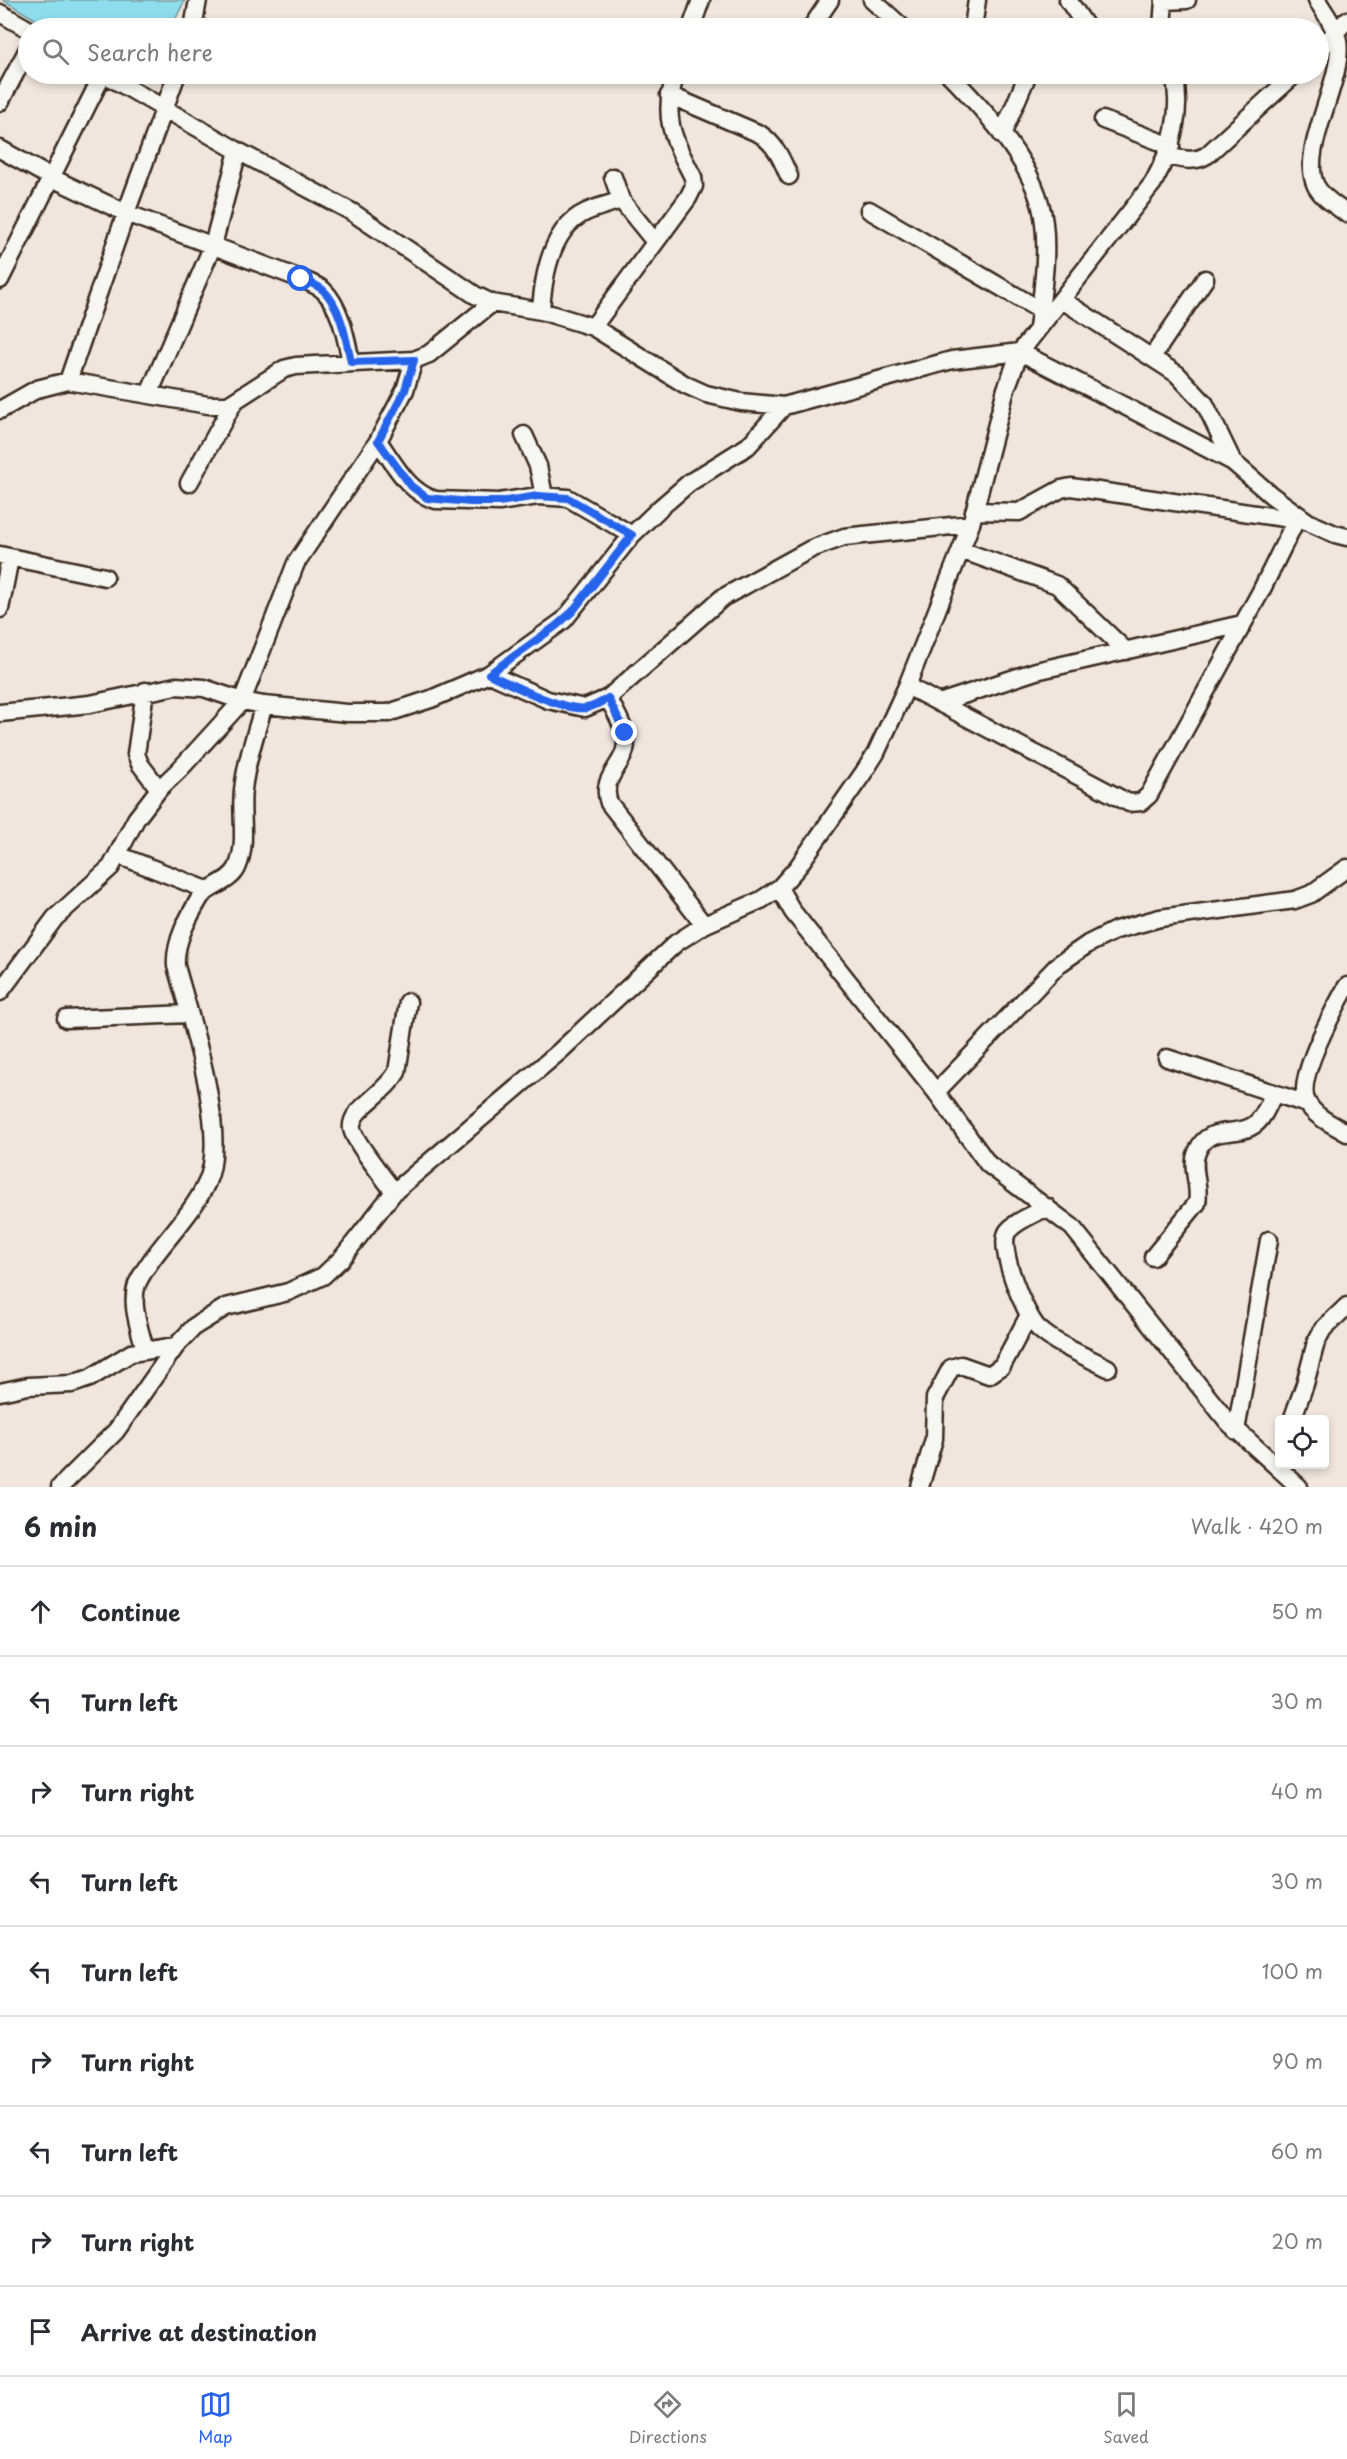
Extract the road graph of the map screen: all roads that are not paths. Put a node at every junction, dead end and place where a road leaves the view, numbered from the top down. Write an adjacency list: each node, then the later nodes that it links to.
1 (198, 0): 11 (street)
2 (701, 0): 12 (street)
3 (830, 0): 13 (street)
4 (872, 0): 14 (street)
5 (977, 0): 15 (street)
6 (1068, 0): 16 (street)
7 (1164, 0): 8 (street); 17 (street)
8 (1187, 0)
9 (1317, 0): 18 (street)
10 (0, 13): 21 (street)
11 (195, 18)
12 (695, 18)
13 (818, 18)
14 (892, 18)
15 (975, 18)
16 (1081, 18)
17 (1163, 18)
18 (1327, 18)
19 (1347, 20): 22 (street)
20 (1329, 21): 22 (street)
21 (18, 23)
22 (1336, 34): 23 (street); 24 (street)
23 (1329, 41)
24 (1343, 59): 48 (street)
25 (18, 68): 35 (street)
26 (99, 84): 43 (street)
27 (121, 84): 36 (street)
28 (173, 84): 36 (street)
29 (673, 84): 34 (street)
30 (961, 84): 38 (street)
31 (1024, 84): 38 (street)
32 (1176, 84): 41 (street)
33 (1284, 84): 41 (street)
34 (669, 95): 42 (street); 49 (street)
35 (0, 102)
36 (164, 109): 40 (street); 47 (street)
37 (1103, 120): 41 (street)
38 (1002, 135): 55 (street)
39 (0, 149): 43 (street)
40 (238, 151): 50 (street); 54 (street)
41 (1169, 151): 53 (street)
42 (789, 176)
43 (50, 177): 47 (street); 52 (street)
44 (613, 177): 45 (street)
45 (621, 200): 49 (street); 56 (street)
46 (869, 210): 55 (street)
47 (126, 213): 50 (street); 63 (street)
48 (1347, 214)
49 (655, 242): 57 (street)
50 (213, 245): 62 (street); 64 (street)
51 (1205, 279): 60 (street)
52 (0, 280)
53 (1062, 300): 58 (street); 60 (street)
54 (492, 303): 56 (street); 61 (street)
55 (1040, 310): 58 (street)
56 (541, 311): 57 (street)
57 (593, 327): 66 (street)
58 (1038, 329): 59 (street)
59 (1020, 352): 66 (street); 70 (street); 73 (street)
60 (1152, 357): 70 (street)
61 (414, 360): 62 (street); 69 (street)
62 (351, 362): 65 (street)
63 (69, 381): 64 (street); 67 (street)
64 (149, 394): 65 (street)
65 (234, 402): 71 (street)
66 (784, 406): 75 (street)
67 (0, 410)
68 (524, 435): 72 (street)
69 (378, 441): 72 (street); 87 (street)
70 (1233, 462): 74 (street)
71 (189, 483)
72 (544, 496): 75 (street)
73 (973, 517): 74 (street); 77 (street); 86 (street)
74 (1302, 521): 76 (street); 81 (street)
75 (632, 535): 83 (street)
76 (1347, 537)
77 (961, 550): 82 (street); 84 (street)
78 (5, 557): 79 (street); 80 (street)
79 (105, 577)
80 (0, 609)
81 (1242, 624): 82 (street); 88 (street)
82 (1126, 651): 88 (street)
83 (489, 674): 86 (street); 89 (street)
84 (907, 686): 88 (street); 94 (street)
85 (145, 691): 87 (street); 90 (street); 91 (street)
86 (608, 698): 96 (street)
87 (242, 701): 89 (street); 91 (street)
88 (939, 703)
89 (264, 705): 95 (street)
90 (0, 713)
91 (159, 789): 92 (street)
92 (118, 855): 95 (street); 98 (street)
93 (1347, 867): 103 (street)
94 (779, 888): 96 (street); 103 (street)
95 (207, 890): 100 (street)
96 (704, 925): 107 (street)
97 (1347, 986): 105 (street)
98 (0, 992)
99 (408, 1002): 107 (street)
100 (189, 1014): 101 (street); 114 (street)
101 (66, 1019)
102 (1167, 1058): 104 (street)
103 (936, 1092): 108 (street)
104 (1274, 1093): 105 (street); 110 (street)
105 (1307, 1104): 106 (street)
106 (1347, 1133)
107 (394, 1192): 113 (street)
108 (1047, 1207): 112 (street); 118 (street)
109 (1269, 1240): 118 (street)
110 (1153, 1257)
111 (1347, 1306): 117 (street)
112 (1029, 1316): 115 (street); 122 (street)
113 (176, 1346): 114 (street); 121 (street)
114 (145, 1350): 116 (street)
115 (1108, 1368)
116 (0, 1392)
117 (1293, 1415)
118 (1236, 1431): 119 (street)
119 (1275, 1457)
120 (1285, 1469): 123 (street)
121 (60, 1487)
122 (920, 1487)
123 (1299, 1487)

